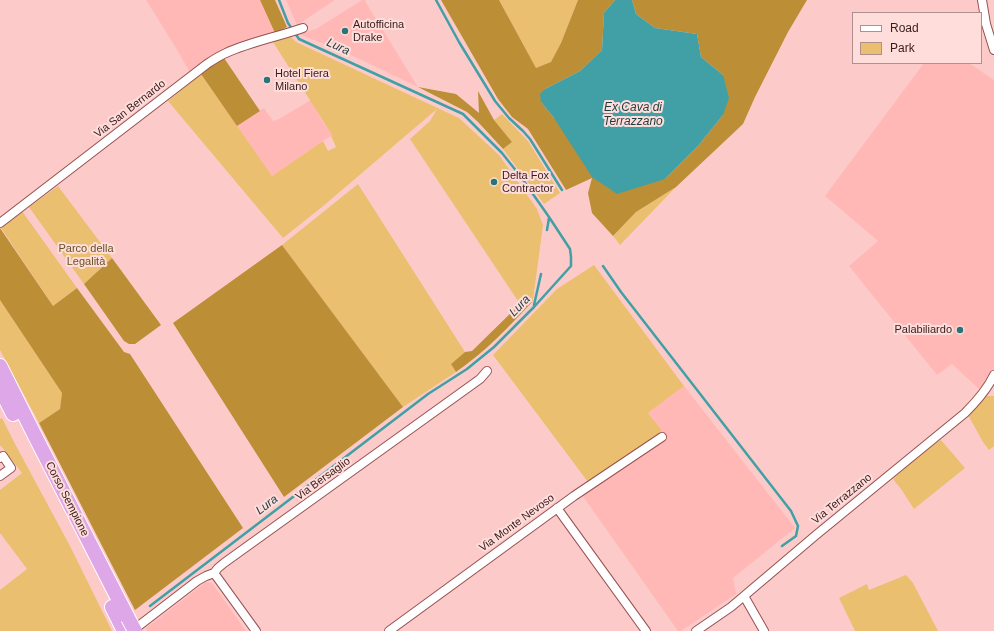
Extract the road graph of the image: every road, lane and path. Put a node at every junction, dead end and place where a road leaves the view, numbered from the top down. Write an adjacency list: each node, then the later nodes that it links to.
1 (982, 0): 3 (street)
2 (303, 28): 4 (street, Via San Bernardo)
3 (994, 50)
4 (0, 223)
5 (0, 366): 15 (highway, Corso Sempione)
6 (487, 371): 13 (street, Via Bersaglio)
7 (994, 375): 14 (street, Via Terrazzano)
8 (0, 388): 15 (highway, Corso Sempione)
9 (662, 437): 12 (street, Via Monte Nevoso)
10 (0, 458): 11 (street)
11 (0, 476)
12 (557, 508): 17 (street, Via Monte Nevoso); 18 (street)
13 (214, 573): 15 (street, Via Bersaglio); 16 (street)
14 (744, 596): 19 (street, Via Terrazzano); 20 (street)
15 (128, 627)
16 (256, 631)
17 (389, 631)
18 (646, 631)
19 (696, 631)
20 (764, 631)

